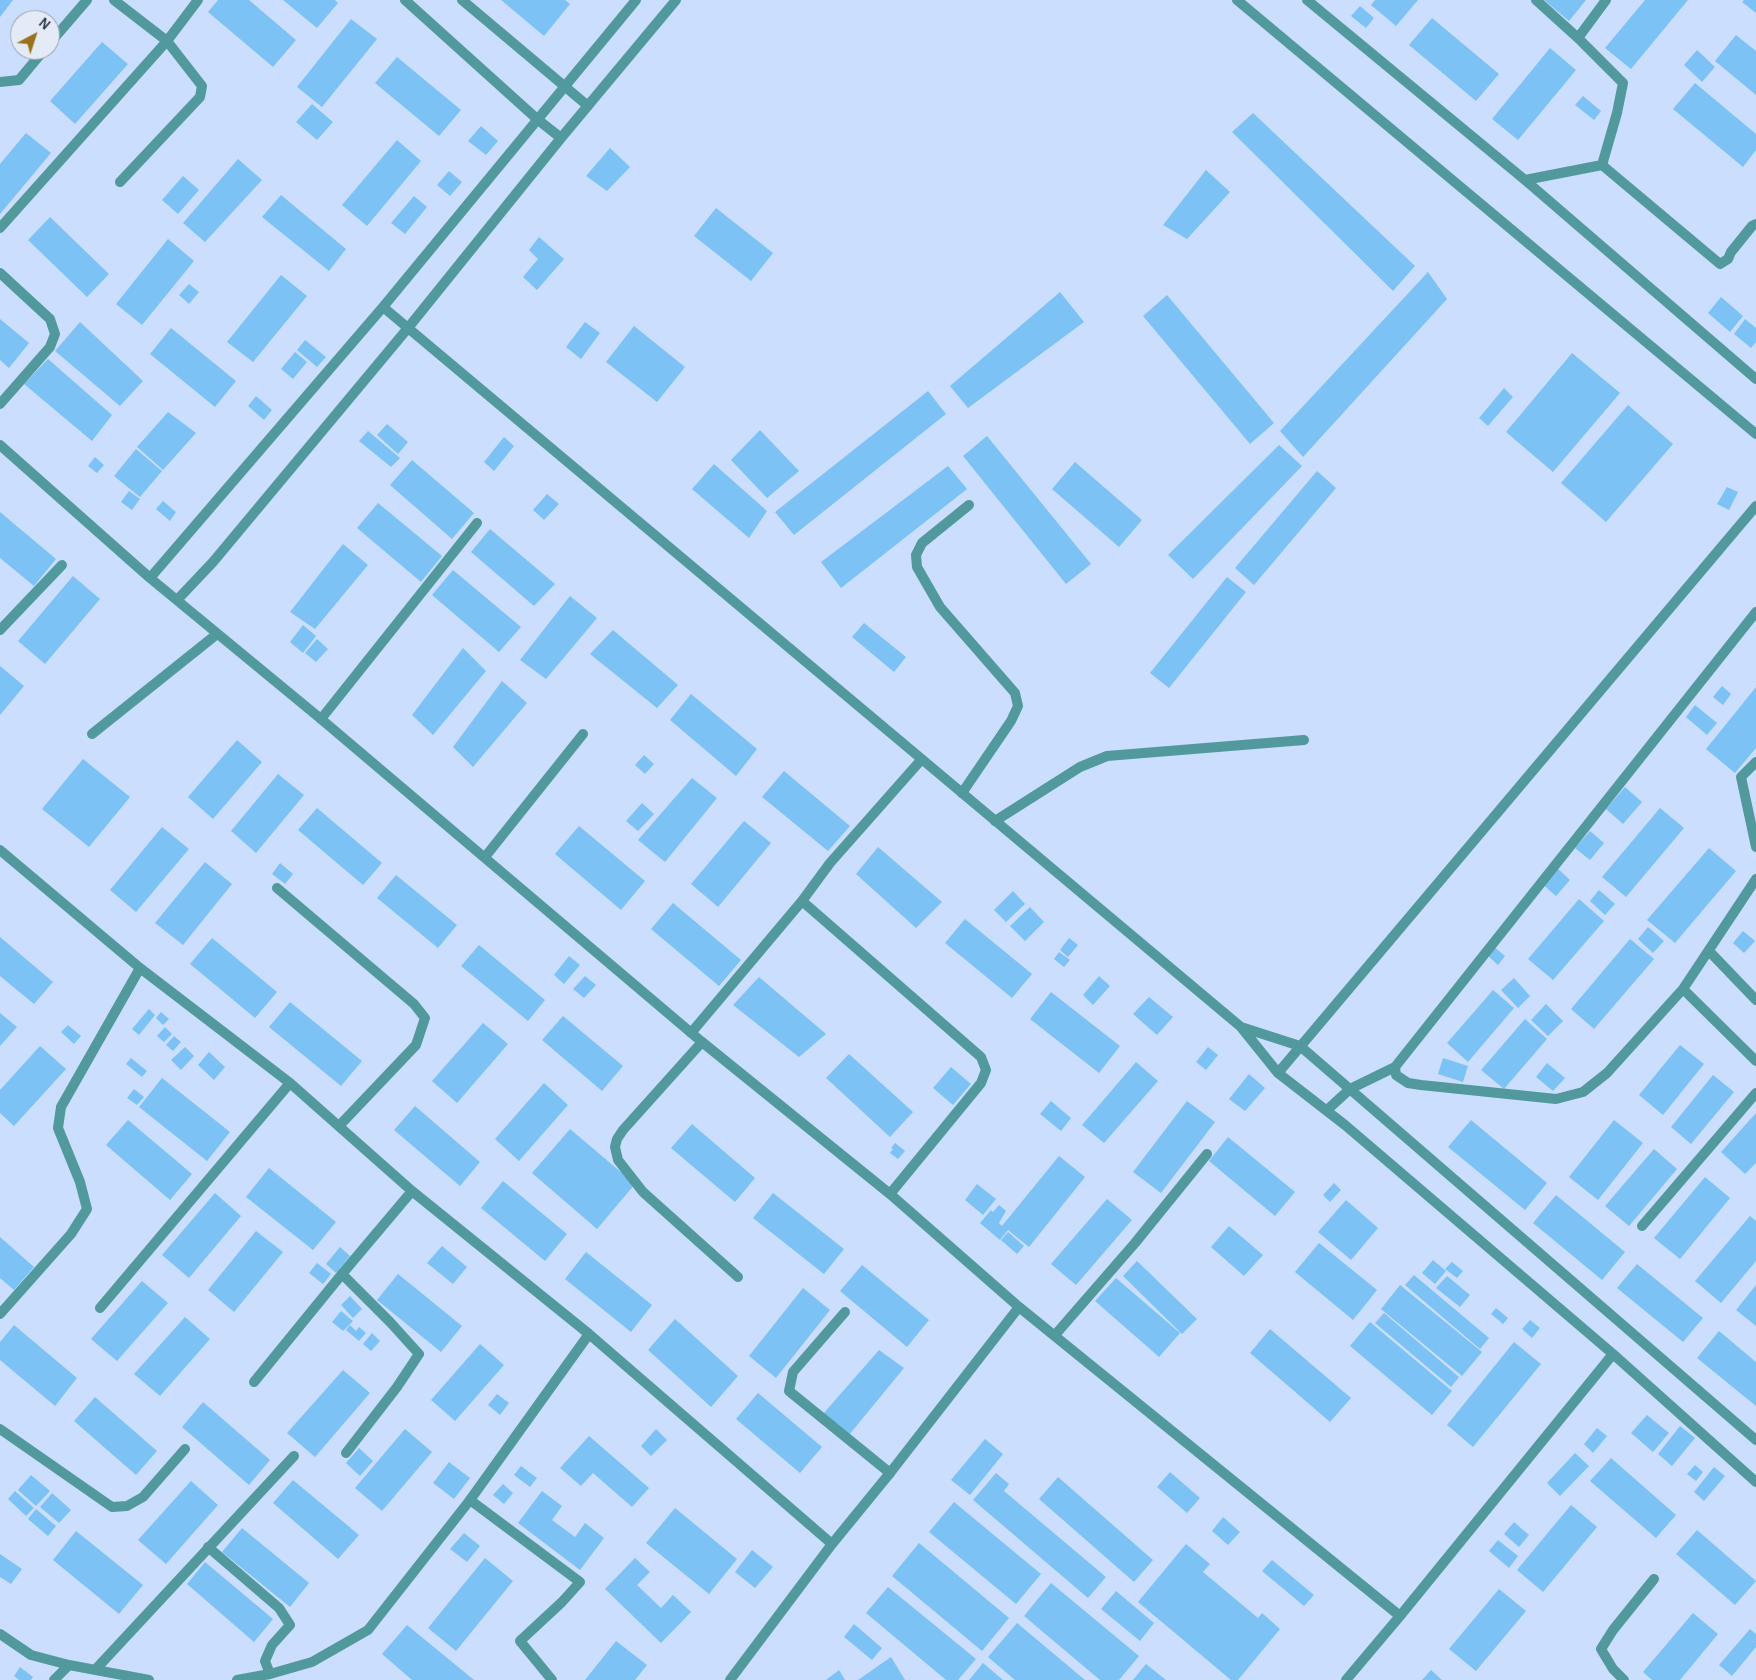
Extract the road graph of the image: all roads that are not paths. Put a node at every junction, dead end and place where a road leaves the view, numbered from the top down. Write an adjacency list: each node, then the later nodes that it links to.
1 (87, 0): 12 (street)
2 (114, 0): 14 (street)
3 (198, 0): 14 (street)
4 (405, 0): 19 (street)
5 (462, 0): 17 (street)
6 (636, 0): 17 (street)
7 (676, 0): 18 (street)
8 (1237, 0): 31 (street)
9 (1307, 0): 22 (street)
10 (1536, 0): 13 (street)
11 (1606, 0): 13 (street)
12 (60, 31)
13 (1578, 38): 21 (street)
14 (167, 41): 23 (street); 25 (street)
15 (36, 60): 16 (street)
16 (0, 82)
17 (565, 85): 18 (street); 19 (street)
18 (588, 106): 20 (street)
19 (537, 119): 20 (street); 27 (street)
20 (560, 138): 28 (street)
21 (1602, 165): 22 (street); 24 (street)
22 (1525, 180): 29 (street)
23 (120, 182)
24 (1756, 224)
25 (0, 228)
26 (0, 273): 30 (street)
27 (383, 307): 28 (street); 37 (street)
28 (408, 328): 38 (street); 46 (street)
29 (1756, 379)
30 (0, 404)
31 (1756, 434)
32 (0, 445): 37 (street)
33 (969, 505): 48 (street)
34 (1756, 506): 63 (street)
35 (478, 523): 42 (street)
36 (62, 565): 40 (street)
37 (150, 578): 38 (street)
38 (178, 599): 41 (street)
39 (1756, 612): 65 (street)
40 (0, 630)
41 (217, 634): 42 (street); 43 (street)
42 (321, 719): 52 (street)
43 (92, 734)
44 (582, 734): 52 (street)
45 (1304, 740): 49 (street)
46 (922, 760): 48 (street); 55 (street)
47 (1756, 762): 50 (street)
48 (962, 793): 49 (street)
49 (995, 821): 60 (street)
50 (1756, 847)
51 (0, 850): 57 (street)
52 (485, 857): 61 (street)
53 (1756, 879): 56 (street)
54 (277, 888): 71 (street)
55 (802, 901): 61 (street); 74 (street)
56 (1709, 951): 58 (street); 59 (street)
57 (140, 968): 67 (street); 81 (street)
58 (1682, 989): 64 (street); 65 (street)
59 (1756, 1000)
60 (1241, 1027): 63 (street); 66 (street)
61 (691, 1033): 62 (street)
62 (702, 1042): 74 (street); 77 (street)
63 (1300, 1046): 66 (street); 68 (street)
64 (1756, 1061)
65 (1395, 1068): 68 (street)
66 (1278, 1073): 70 (street)
67 (290, 1083): 71 (street); 79 (street)
68 (1350, 1088): 70 (street); 87 (street)
69 (1756, 1093): 75 (street)
70 (1327, 1110): 84 (street)
71 (339, 1126): 73 (street)
72 (1207, 1154): 83 (street)
73 (412, 1191): 76 (street); 82 (street)
74 (890, 1194): 78 (street)
75 (1642, 1226)
76 (342, 1274): 85 (street); 89 (street)
77 (738, 1276)
78 (1019, 1307): 83 (street); 91 (street)
79 (100, 1308)
80 (845, 1312): 91 (street)
81 (0, 1314)
82 (590, 1334): 93 (street); 94 (street)
83 (1054, 1334): 97 (street)
84 (1613, 1354): 92 (street); 97 (street)
85 (254, 1382)
86 (0, 1429): 88 (street)
87 (1756, 1440)
88 (185, 1449)
89 (346, 1453)
90 (294, 1456): 95 (street)
91 (890, 1473): 94 (street)
92 (1756, 1482)
93 (470, 1500): 101 (street); 105 (street)
94 (832, 1544): 106 (street)
95 (208, 1547): 100 (street); 101 (street)
96 (1654, 1579): 108 (street)
97 (1400, 1616): 107 (street)
98 (0, 1634): 99 (street)
99 (70, 1665): 100 (street); 102 (street)
100 (95, 1670): 103 (street)
101 (270, 1674): 104 (street)
102 (54, 1680)
103 (149, 1680)
104 (237, 1680)
105 (552, 1680)
106 (730, 1680)
107 (1346, 1680)
108 (1624, 1680)

